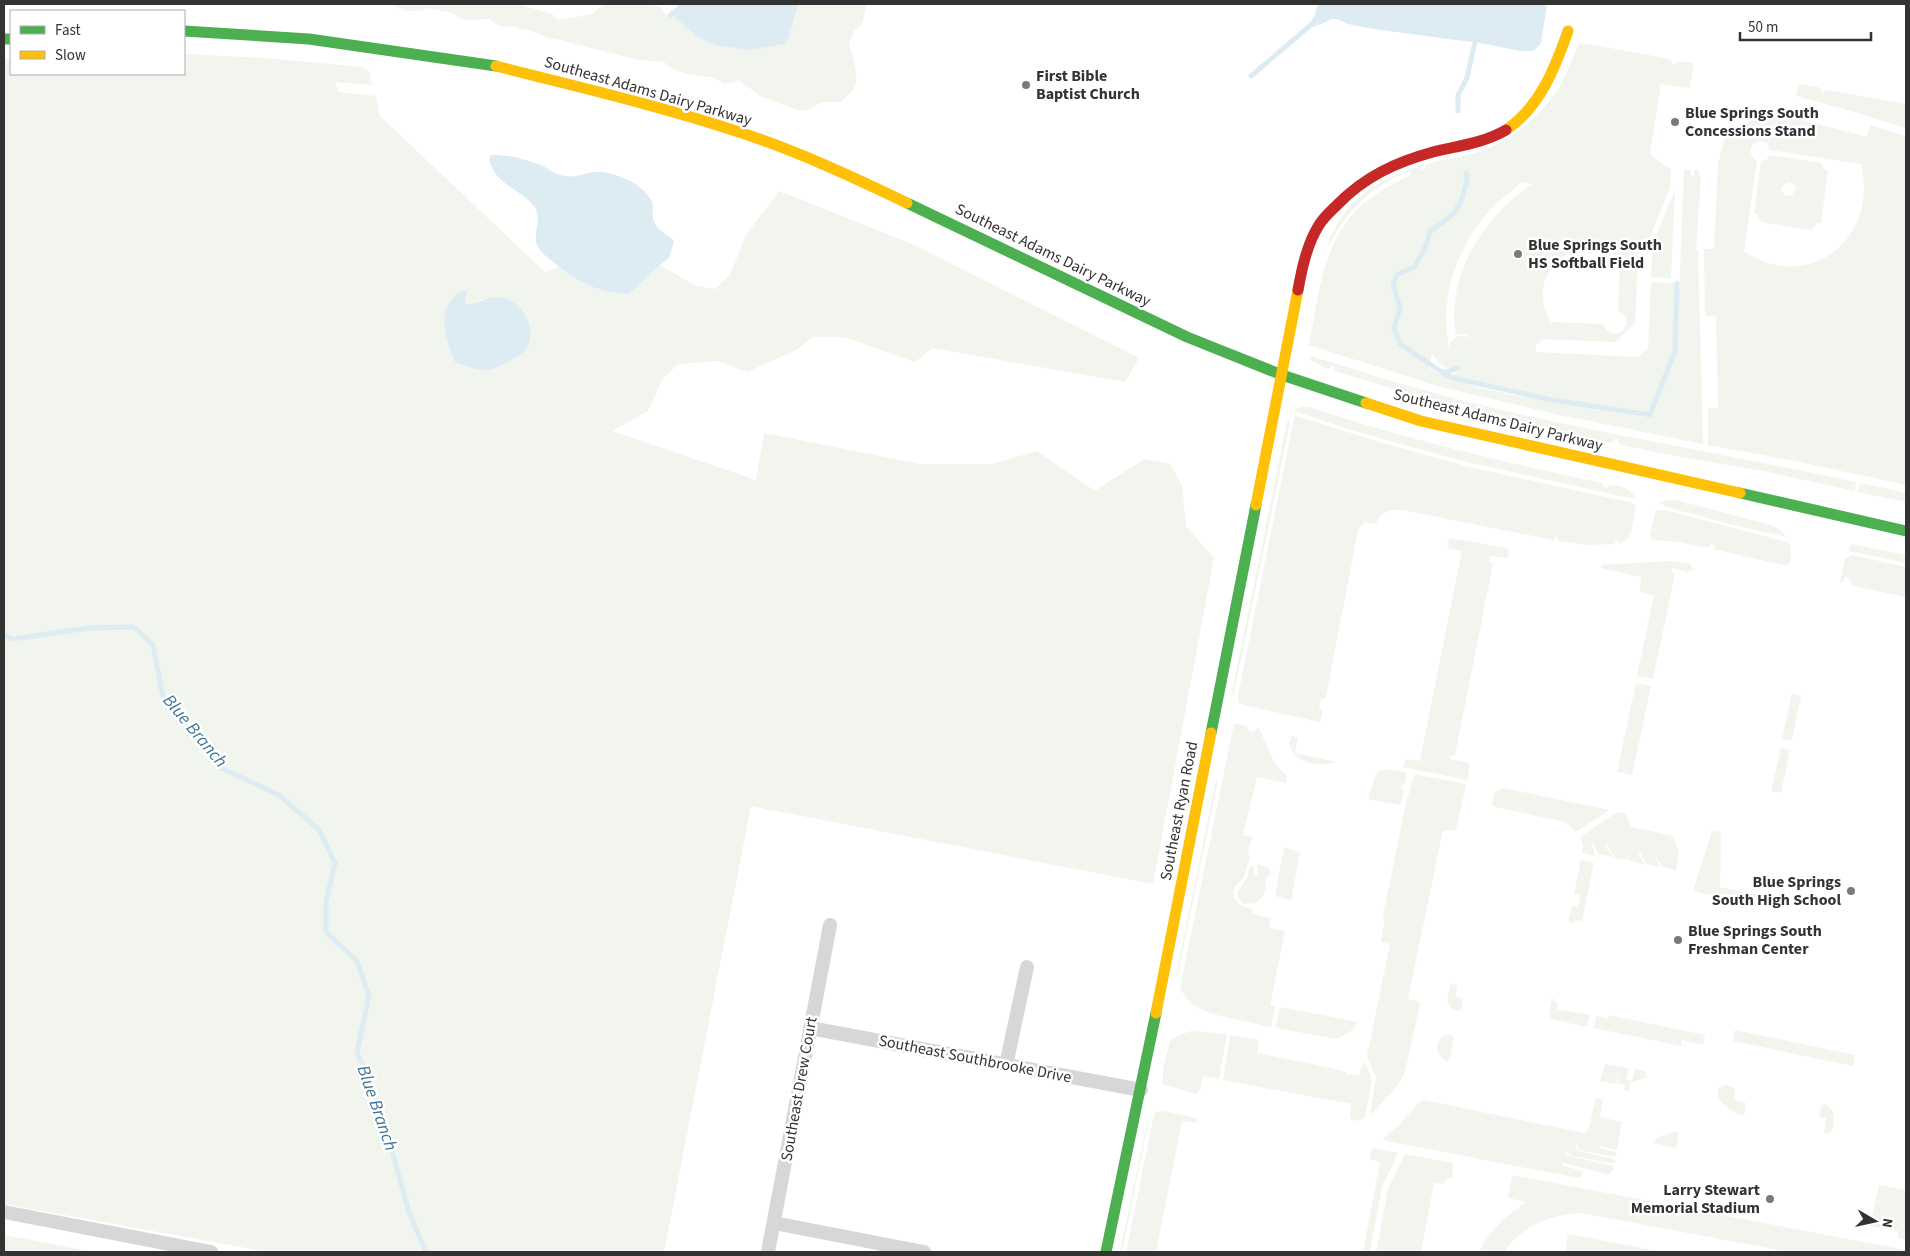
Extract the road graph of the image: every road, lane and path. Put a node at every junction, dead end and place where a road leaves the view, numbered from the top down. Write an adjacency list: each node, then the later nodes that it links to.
1 (185, 31): 3 (main road, Southeast Adams Dairy Parkway)
2 (1568, 31): 3 (main road, Southeast Ryan Road)
3 (1282, 375): 4 (main road, Southeast Adams Dairy Parkway); 9 (main road, Southeast Ryan Road)
4 (1906, 531)
5 (830, 925): 7 (street, Southeast Drew Court)
6 (1027, 967): 8 (street)
7 (810, 1028): 8 (street, Southeast Southbrooke Drive); 11 (street, Southeast Drew Court)
8 (1006, 1065): 9 (street, Southeast Southbrooke Drive)
9 (1140, 1090): 15 (main road, Southeast Ryan Road)
10 (4, 1212): 12 (street)
11 (774, 1223): 13 (street, Southeast Drew Court); 14 (street)
12 (211, 1252)
13 (768, 1252)
14 (924, 1252)
15 (1106, 1252)

